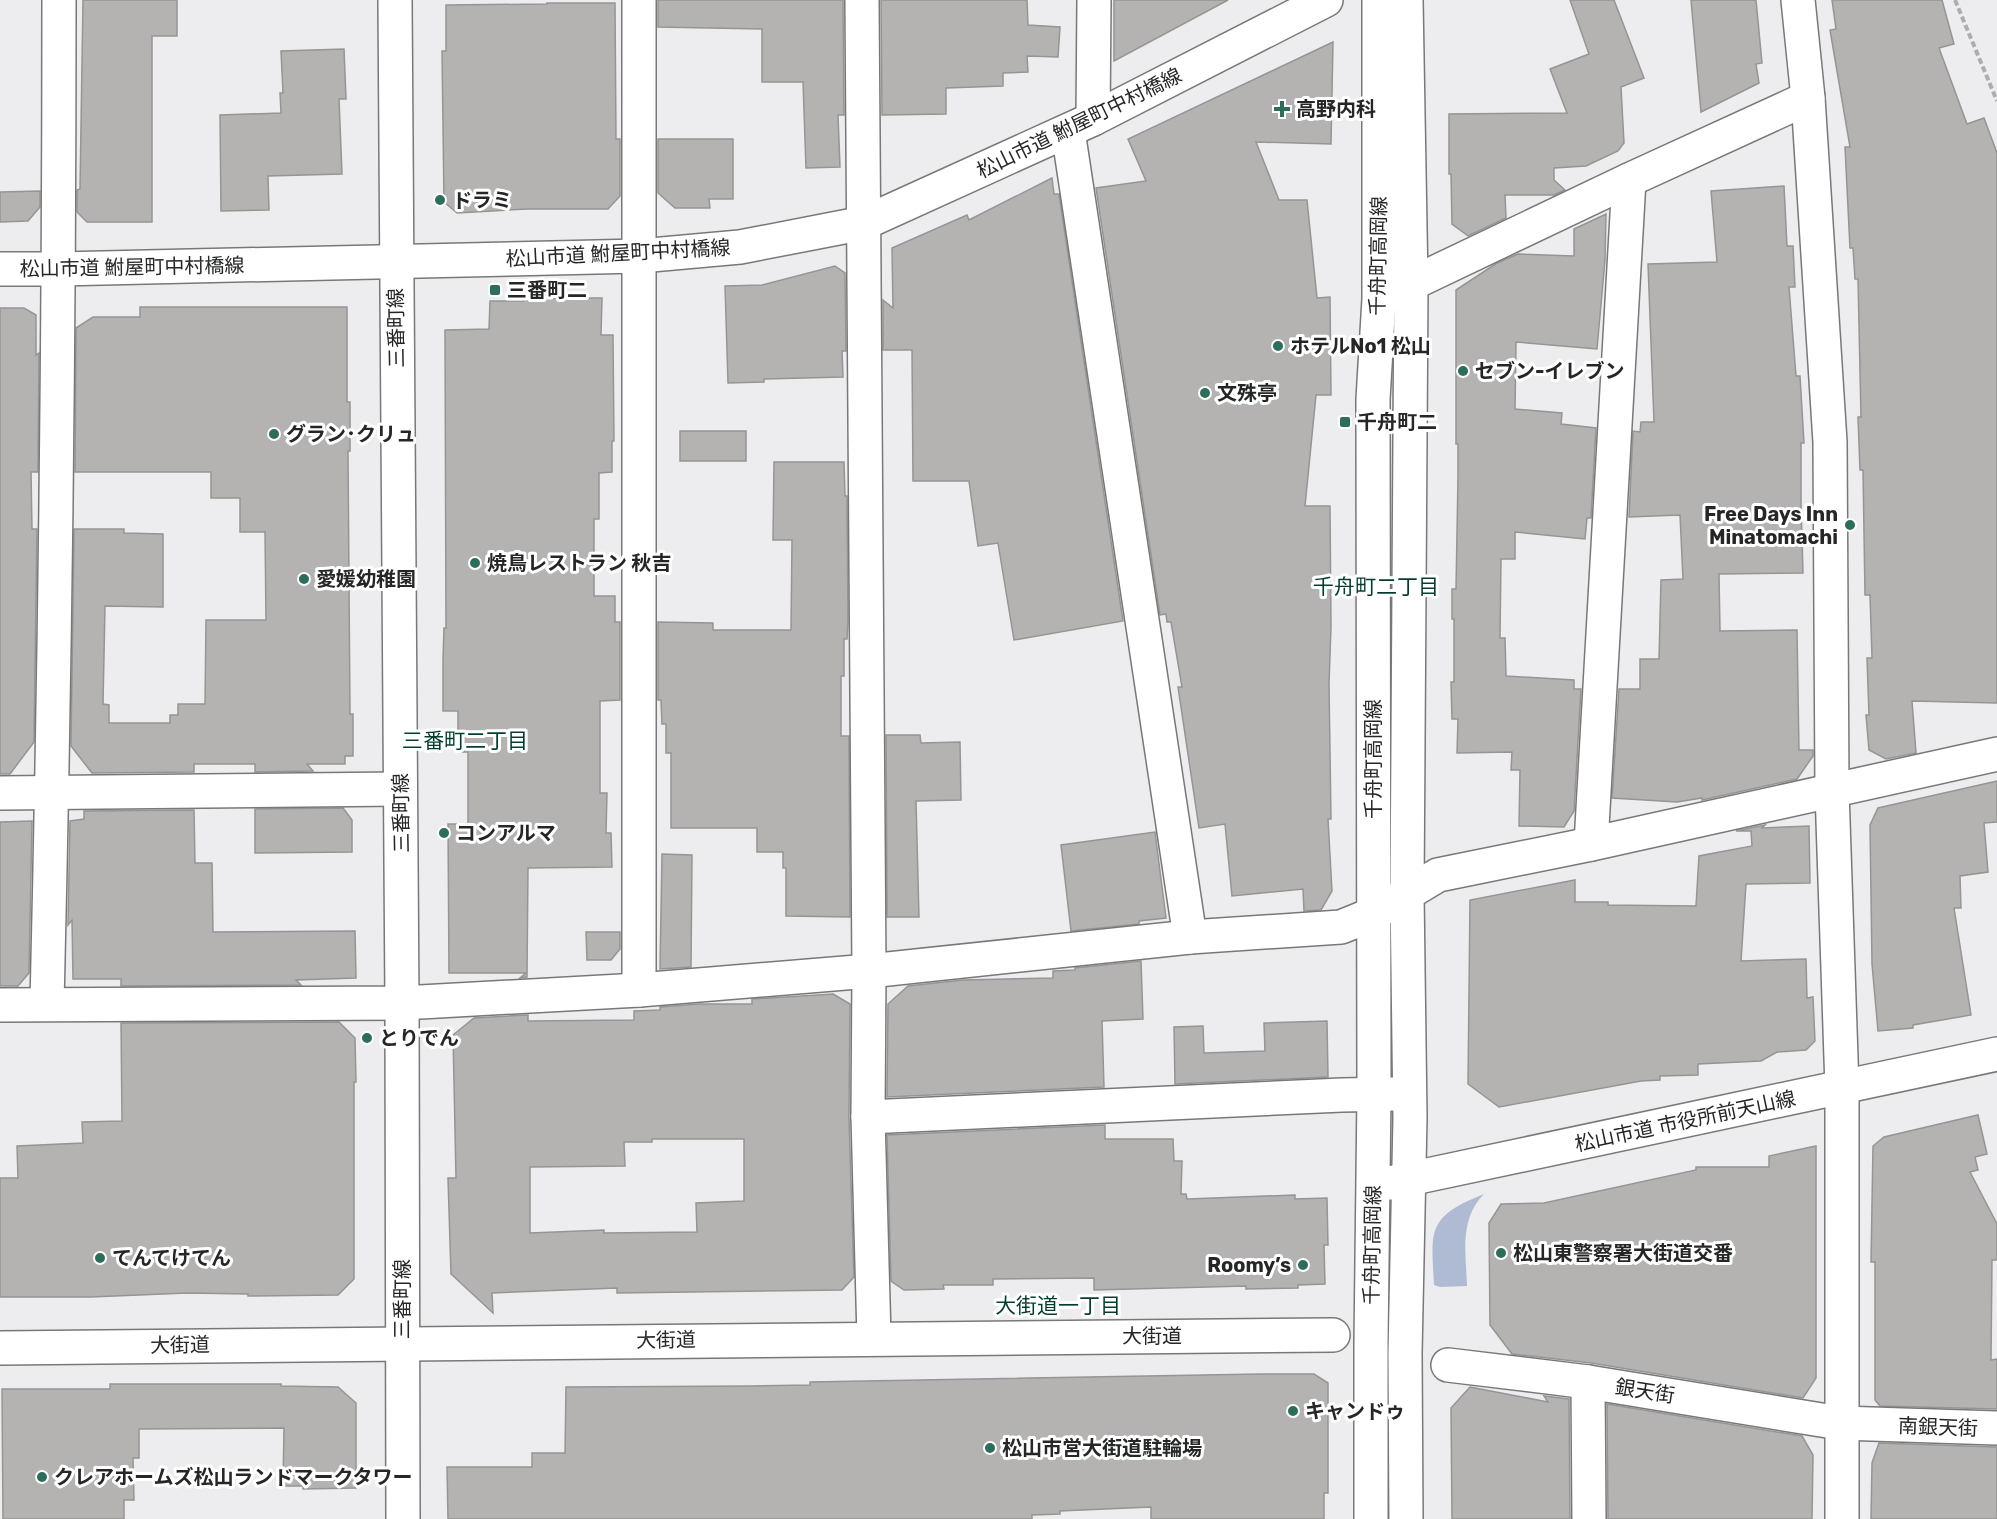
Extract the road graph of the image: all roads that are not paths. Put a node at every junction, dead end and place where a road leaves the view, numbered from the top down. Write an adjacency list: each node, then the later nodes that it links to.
1 (59, 0): 17 (street)
2 (395, 0): 15 (street, 三番町線)
3 (639, 0): 14 (street)
4 (862, 0): 13 (street)
5 (1094, 0): 11 (street)
6 (1326, 0): 11 (street, 松山市道 鮒屋町中村橋線)
7 (1379, 0): 19 (street, 千舟町高岡線)
8 (1406, 0): 18 (street, 千舟町高岡線)
9 (1798, 0): 10 (street)
10 (1808, 98): 12 (street); 22 (street)
11 (1081, 125): 13 (street, 松山市道 鮒屋町中村橋線); 28 (street)
12 (1629, 180): 18 (street); 25 (street)
13 (864, 223): 14 (street, 松山市道 鮒屋町中村橋線); 29 (street)
14 (640, 256): 15 (street, 松山市道 鮒屋町中村橋線); 30 (street)
15 (396, 262): 17 (street, 松山市道 鮒屋町中村橋線); 21 (street, 三番町線)
16 (0, 268): 17 (street, 松山市道 鮒屋町中村橋線)
17 (59, 269): 24 (street)
18 (1411, 284): 19 (street); 26 (street, 千舟町高岡線)
19 (1378, 299): 27 (street, 千舟町高岡線)
20 (1997, 754): 22 (street)
21 (400, 789): 24 (street); 31 (street, 三番町線)
22 (1832, 791): 25 (street); 35 (street)
23 (0, 793): 24 (street)
24 (52, 794): 32 (street)
25 (1591, 844): 26 (street)
26 (1407, 894): 27 (street); 37 (street, 千舟町高岡線)
27 (1374, 914): 28 (street); 36 (street, 千舟町高岡線)
28 (1190, 937): 29 (street)
29 (870, 971): 30 (street); 38 (street)
30 (639, 990): 31 (street)
31 (402, 1003): 32 (street); 43 (street, 三番町線)
32 (48, 1004): 33 (street)
33 (0, 1005)
34 (1997, 1054): 35 (street, 松山市道 市役所前天山線)
35 (1842, 1088): 39 (street, 松山市道 市役所前天山線); 47 (street)
36 (1374, 1094): 37 (street); 38 (street); 40 (street, 千舟町高岡線)
37 (1410, 1094): 39 (street, 千舟町高岡線)
38 (868, 1117): 42 (street)
39 (1410, 1179): 40 (street, 松山市道 市役所前天山線); 52 (street, 千舟町高岡線)
40 (1374, 1187): 51 (street, 千舟町高岡線)
41 (1333, 1335): 42 (street, 大街道)
42 (874, 1338): 43 (street, 大街道)
43 (402, 1343): 44 (street, 大街道); 50 (street, 三番町線)
44 (0, 1348)
45 (1448, 1365): 46 (street, 銀天街)
46 (1588, 1393): 47 (street, 銀天街); 53 (street)
47 (1840, 1423): 48 (street, 銀天街); 54 (street)
48 (1879, 1425): 49 (street, 南銀天街)
49 (1997, 1428)
50 (403, 1519)
51 (1371, 1519)
52 (1406, 1519)
53 (1589, 1519)
54 (1842, 1519)

